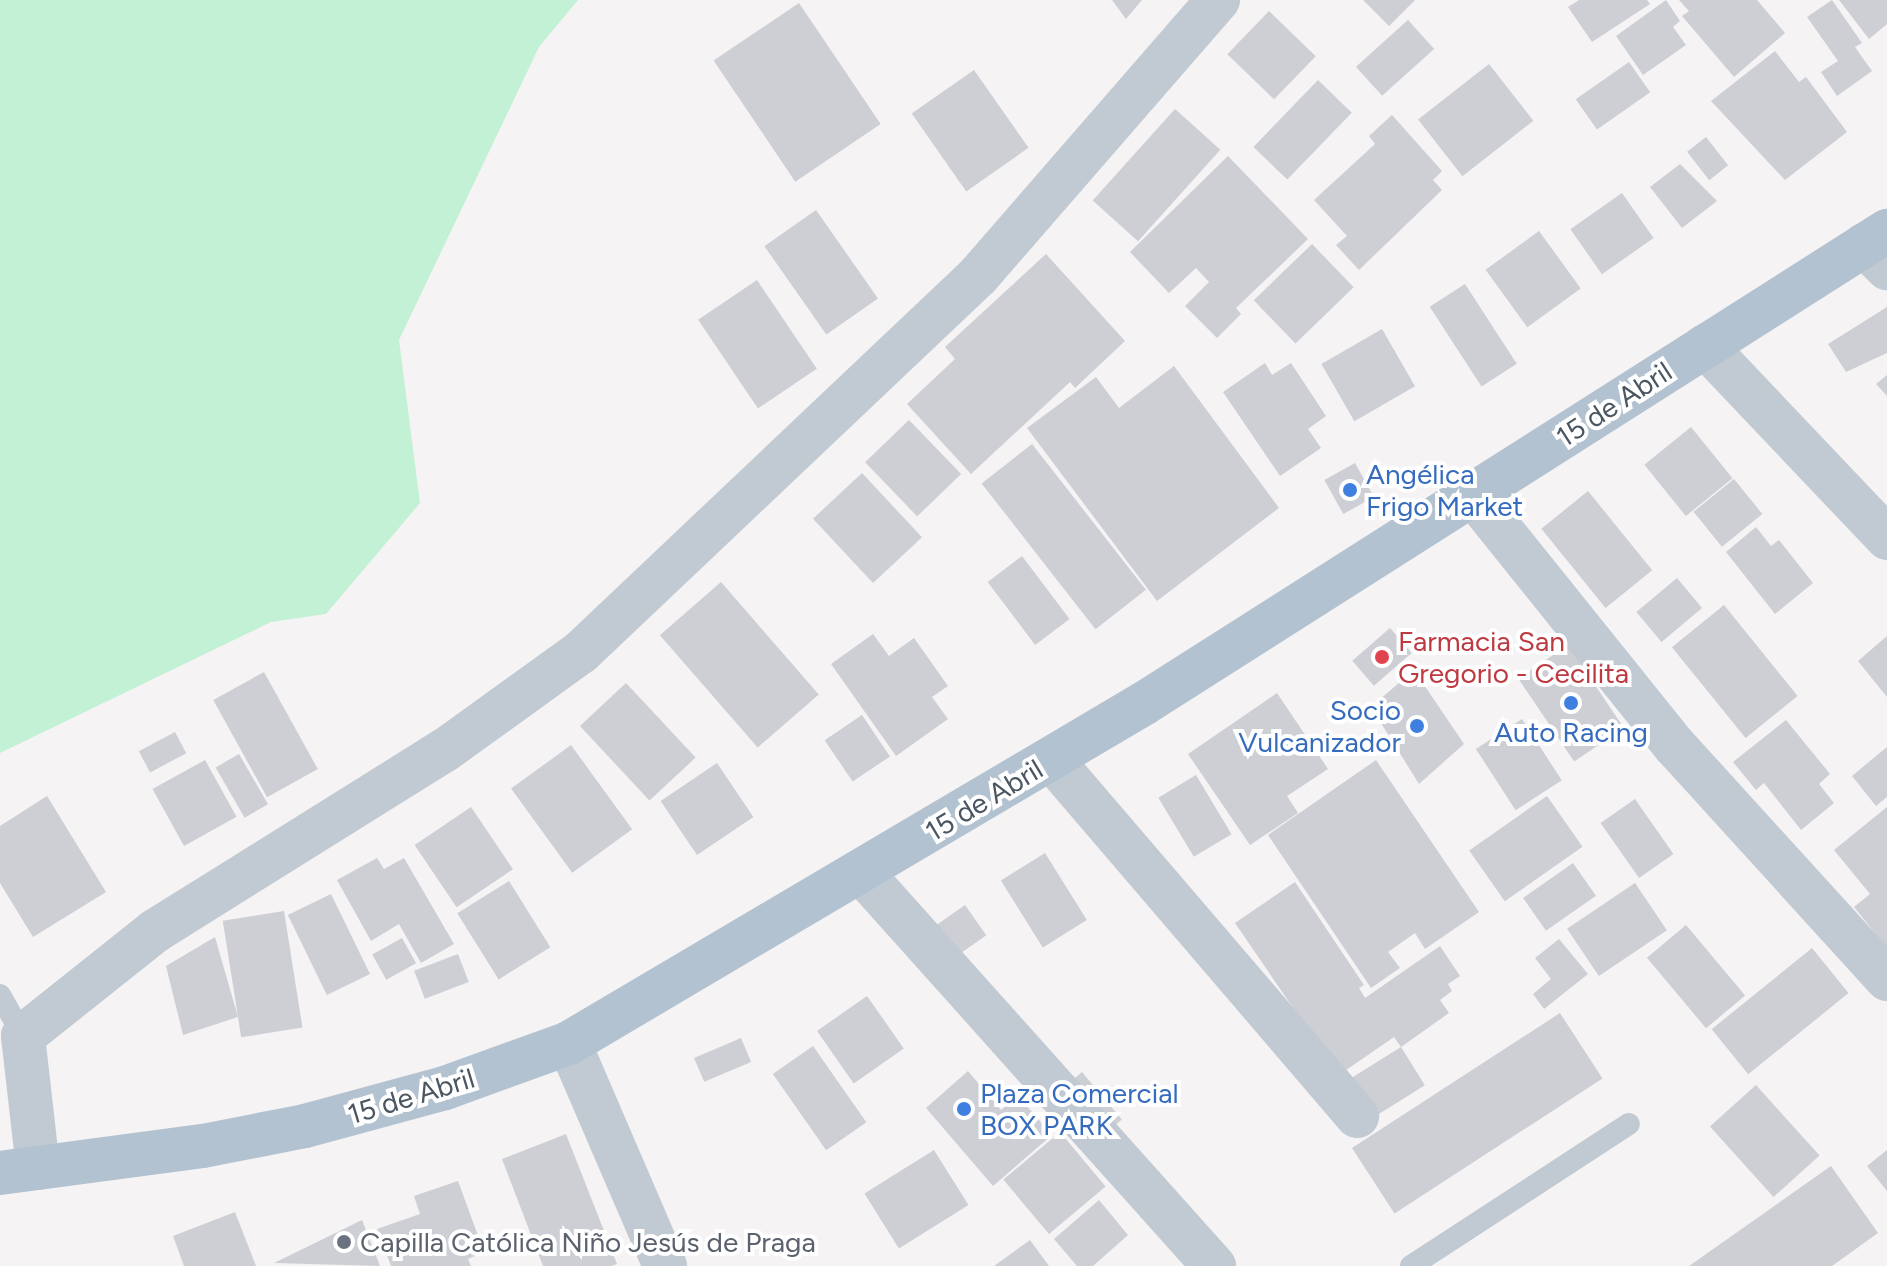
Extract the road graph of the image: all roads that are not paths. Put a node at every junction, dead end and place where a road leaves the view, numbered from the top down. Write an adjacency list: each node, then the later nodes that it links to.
1 (1218, 0): 10 (street)
2 (1879, 248): 3 (main road, 15 de Abril)
3 (1705, 346): 4 (main road, 15 de Abril); 5 (street)
4 (1473, 495): 6 (main road, 15 de Abril); 8 (street)
5 (1887, 538)
6 (1052, 760): 7 (main road, 15 de Abril); 12 (street)
7 (862, 873): 11 (main road, 15 de Abril); 16 (street)
8 (1887, 979)
9 (0, 995): 10 (lane)
10 (11, 1039): 14 (street)
11 (569, 1043): 14 (main road, 15 de Abril); 15 (street)
12 (1357, 1116)
13 (1629, 1124): 17 (lane)
14 (19, 1171)
15 (665, 1266)
16 (1214, 1266)
17 (1411, 1266)

